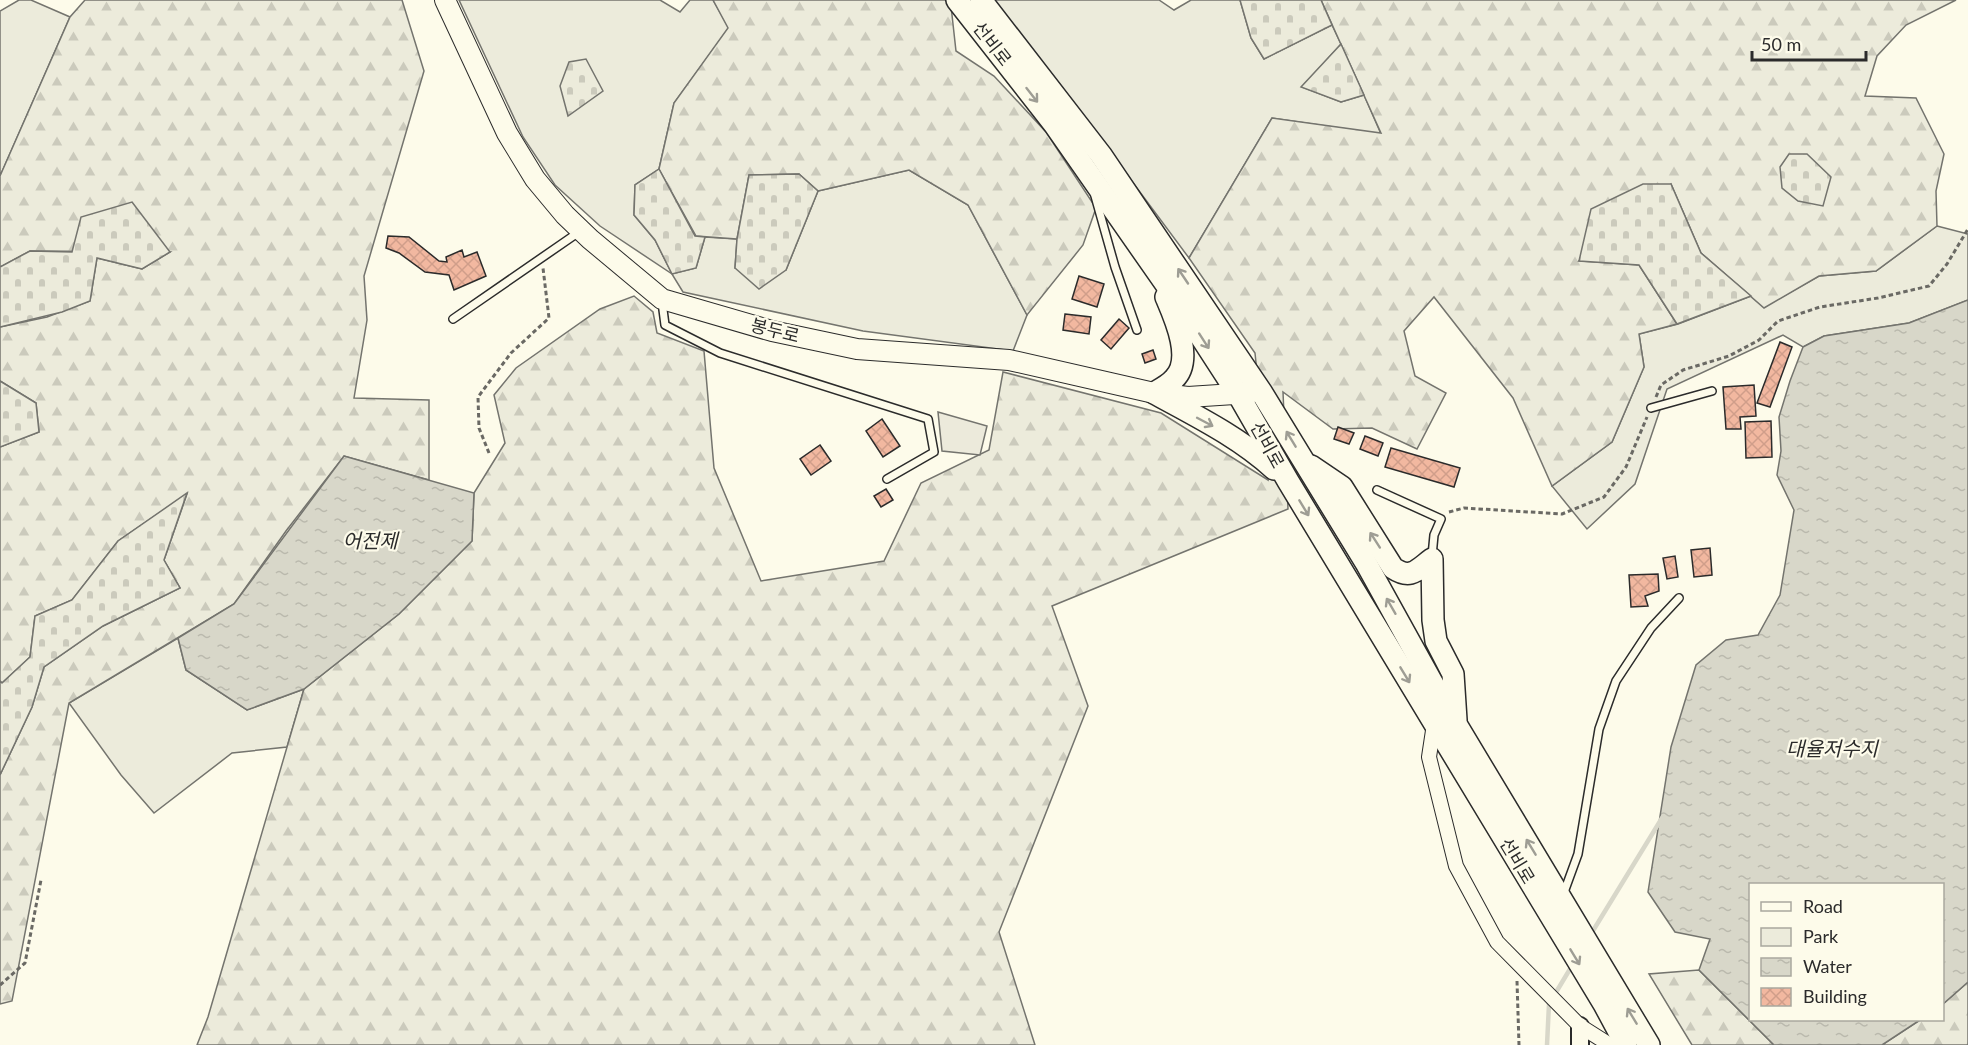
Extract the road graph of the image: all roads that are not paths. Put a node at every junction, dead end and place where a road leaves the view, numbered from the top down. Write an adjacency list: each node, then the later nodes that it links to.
1 (445, 0): 5 (main road, 봉두로)
2 (957, 0): 4 (main road, 선비로, one-way to 4)
3 (981, 0): 12 (main road, 선비로, one-way to 3)
4 (1088, 173): 6 (main road, 선비로); 9 (lane)
5 (581, 231): 7 (main road, 봉두로); 8 (lane)
6 (1149, 260): 11 (main road); 13 (main road, 선비로, one-way to 13)
7 (662, 299): 11 (main road, 봉두로); 16 (lane)
8 (453, 319)
9 (1137, 330)
10 (1712, 391): 14 (lane)
11 (1154, 393): 13 (main road, 봉두로); 17 (main road, one-way to 17)
12 (1262, 393): 13 (main road, 봉두로); 15 (main road, 선비로, one-way to 12)
13 (1238, 394): 17 (main road, 선비로)
14 (1650, 408)
15 (1304, 462): 19 (main road, one-way to 15); 22 (main road, 선비로, one-way to 15)
16 (887, 479)
17 (1288, 481): 21 (main road, 선비로, one-way to 21)
18 (1377, 490): 19 (lane)
19 (1432, 559): 22 (main road)
20 (1679, 598): 23 (lane)
21 (1434, 724): 23 (main road, 선비로); 25 (street)
22 (1456, 724): 23 (main road, 선비로, one-way to 22)
23 (1554, 903): 24 (main road)
24 (1609, 995): 28 (main road); 29 (main road, one-way to 24)
25 (1580, 1026): 26 (street); 27 (street)
26 (1580, 1045)
27 (1610, 1045)
28 (1626, 1045)
29 (1649, 1045)

